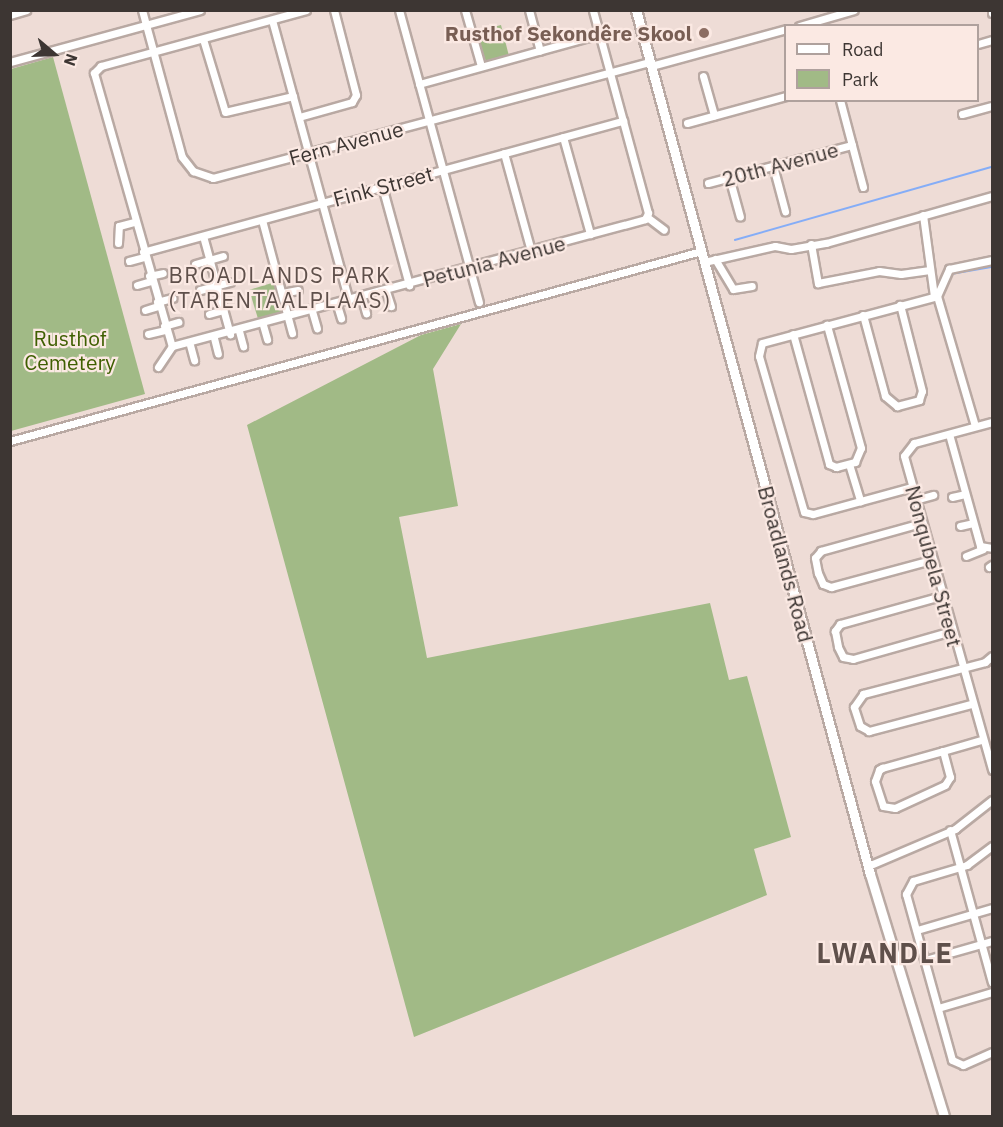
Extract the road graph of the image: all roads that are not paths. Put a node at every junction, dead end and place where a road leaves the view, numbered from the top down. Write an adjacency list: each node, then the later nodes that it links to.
1 (26, 10): 12 (street)
2 (142, 10): 15 (street, Fern Avenue)
3 (200, 10): 15 (street)
4 (306, 10): 13 (street)
5 (334, 10): 33 (street)
6 (399, 10): 26 (street)
7 (465, 10): 23 (street)
8 (529, 10): 20 (street)
9 (593, 10): 17 (street)
10 (636, 10): 22 (main road, Broadlands Road)
11 (854, 10): 14 (street)
12 (10, 15)
13 (272, 20): 18 (street); 27 (street)
14 (818, 23)
15 (146, 25): 19 (street, Fern Avenue); 21 (street)
16 (784, 30): 22 (street, Fern Avenue)
17 (599, 34): 20 (street); 24 (street)
18 (203, 39): 19 (street); 27 (street)
19 (153, 51): 39 (street, Fern Avenue); 54 (street)
20 (540, 51): 23 (street)
21 (10, 62)
22 (650, 64): 24 (street, Fern Avenue); 60 (main road, Broadlands Road)
23 (481, 66): 26 (street)
24 (610, 71): 34 (street, Fern Avenue); 35 (street)
25 (703, 76): 32 (street)
26 (420, 84): 34 (street)
27 (293, 96): 33 (street)
28 (784, 97): 32 (street)
29 (841, 102): 38 (street)
30 (993, 106): 31 (street)
31 (962, 114)
32 (714, 116): 36 (street)
33 (299, 117): 39 (street)
34 (429, 120): 39 (street, Fern Avenue); 42 (street)
35 (623, 121): 37 (street, Fink Street); 51 (street)
36 (687, 123)
37 (563, 137): 40 (street, Fink Street); 56 (street)
38 (852, 145): 41 (street, 20th Avenue); 46 (street)
39 (308, 153): 48 (street)
40 (504, 153): 42 (street, Fink Street); 61 (street)
41 (773, 166): 43 (street, 20th Avenue); 49 (street)
42 (443, 170): 45 (street, Fink Street); 70 (street)
43 (729, 177): 44 (street, 20th Avenue); 52 (street)
44 (708, 183)
45 (382, 186): 48 (street, Fink Street); 76 (street)
46 (863, 187)
47 (993, 196): 50 (street)
48 (322, 203): 53 (street, Fink Street); 86 (street)
49 (785, 211)
50 (923, 215): 59 (street); 71 (street)
51 (646, 217): 55 (street); 56 (street, Petunia Avenue)
52 (740, 217)
53 (262, 220): 57 (street, Fink Street); 82 (street)
54 (134, 222): 58 (street); 62 (street)
55 (664, 230)
56 (590, 234): 61 (street, Petunia Avenue)
57 (203, 236): 62 (street, Fink Street); 65 (street)
58 (118, 243)
59 (811, 244): 64 (street); 71 (street)
60 (701, 250): 68 (main road, Broadlands Road); 121 (street)
61 (531, 251): 70 (street, Petunia Avenue)
62 (143, 255): 67 (street, Fink Street); 73 (street)
63 (223, 256): 65 (street)
64 (715, 259): 68 (street); 78 (street)
65 (210, 260): 69 (street); 77 (street)
66 (993, 260): 83 (street)
67 (129, 261)
68 (704, 262): 147 (main road, Broadlands Road)
69 (195, 264)
70 (470, 268): 76 (street, Petunia Avenue); 87 (street)
71 (930, 270): 83 (street)
72 (164, 273): 73 (street)
73 (150, 279): 75 (street); 88 (street)
74 (230, 282): 77 (street)
75 (137, 285)
76 (409, 285): 81 (street, Petunia Avenue)
77 (217, 286): 79 (street); 93 (street)
78 (752, 286)
79 (200, 290)
80 (298, 290): 82 (street)
81 (386, 291): 85 (street, Petunia Avenue); 90 (street)
82 (282, 294): 98 (street)
83 (936, 296): 91 (street); 119 (street)
84 (172, 298): 88 (street)
85 (362, 298): 86 (street, Petunia Avenue); 95 (street)
86 (349, 301): 89 (street, Petunia Avenue)
87 (479, 302)
88 (157, 304): 92 (street); 103 (street)
89 (337, 304): 94 (street, Petunia Avenue); 99 (street)
90 (391, 306)
91 (900, 306): 97 (street); 97 (street)
92 (145, 310)
93 (223, 310): 96 (street); 108 (street)
94 (312, 311): 98 (street, Petunia Avenue); 104 (street)
95 (366, 313)
96 (209, 314)
97 (863, 315): 102 (street)
98 (289, 318): 101 (street, Petunia Avenue); 106 (street)
99 (341, 318)
100 (178, 322): 103 (street)
101 (263, 325): 105 (street, Petunia Avenue); 111 (street)
102 (827, 325): 109 (street); 122 (street)
103 (164, 328): 107 (street); 113 (street)
104 (317, 328)
105 (239, 332): 108 (street, Petunia Avenue); 114 (street)
106 (292, 333)
107 (148, 334)
108 (230, 334): 110 (street, Petunia Avenue)
109 (793, 334): 122 (street); 128 (street)
110 (214, 338): 112 (street, Petunia Avenue); 115 (street)
111 (267, 339)
112 (190, 345): 113 (street, Petunia Avenue); 116 (street)
113 (172, 346): 117 (street)
114 (243, 346)
115 (218, 354)
116 (194, 360)
117 (158, 367)
118 (993, 422): 119 (street, Nonqubela Street)
119 (975, 426): 120 (street, Nonqubela Street)
120 (949, 434): 123 (street, Nonqubela Street); 124 (street)
121 (10, 441)
122 (849, 464): 128 (street)
123 (912, 487): 127 (street, Nonqubela Street); 128 (street)
124 (966, 494): 126 (street); 130 (street)
125 (933, 495): 127 (street)
126 (952, 497)
127 (915, 500): 129 (street, Nonqubela Street)
128 (860, 501)
129 (921, 523): 135 (street, Nonqubela Street); 135 (street)
130 (973, 523): 131 (street); 132 (street)
131 (960, 526)
132 (981, 548): 133 (street); 134 (street)
133 (992, 550)
134 (966, 556)
135 (931, 560): 136 (street, Nonqubela Street)
136 (941, 596): 137 (street, Nonqubela Street); 137 (street)
137 (951, 631): 139 (street, Nonqubela Street)
138 (993, 656): 139 (street)
139 (962, 668): 140 (street, Nonqubela Street); 140 (street)
140 (971, 704): 141 (street, Nonqubela Street)
141 (981, 740): 142 (street); 143 (street, Nonqubela Street)
142 (943, 750): 142 (street)
143 (993, 770)
144 (993, 800): 145 (street)
145 (951, 830): 147 (street); 148 (street)
146 (993, 846): 148 (street)
147 (868, 866): 159 (main road, Broadlands Road)
148 (961, 867): 150 (street); 151 (street)
149 (993, 908): 150 (street)
150 (974, 913): 151 (street); 153 (street)
151 (916, 930): 154 (street)
152 (993, 941): 153 (street)
153 (982, 944): 154 (street); 155 (street)
154 (925, 960): 157 (street)
155 (993, 982)
156 (993, 992): 157 (street)
157 (938, 1008): 158 (street)
158 (993, 1052)
159 (944, 1116)

